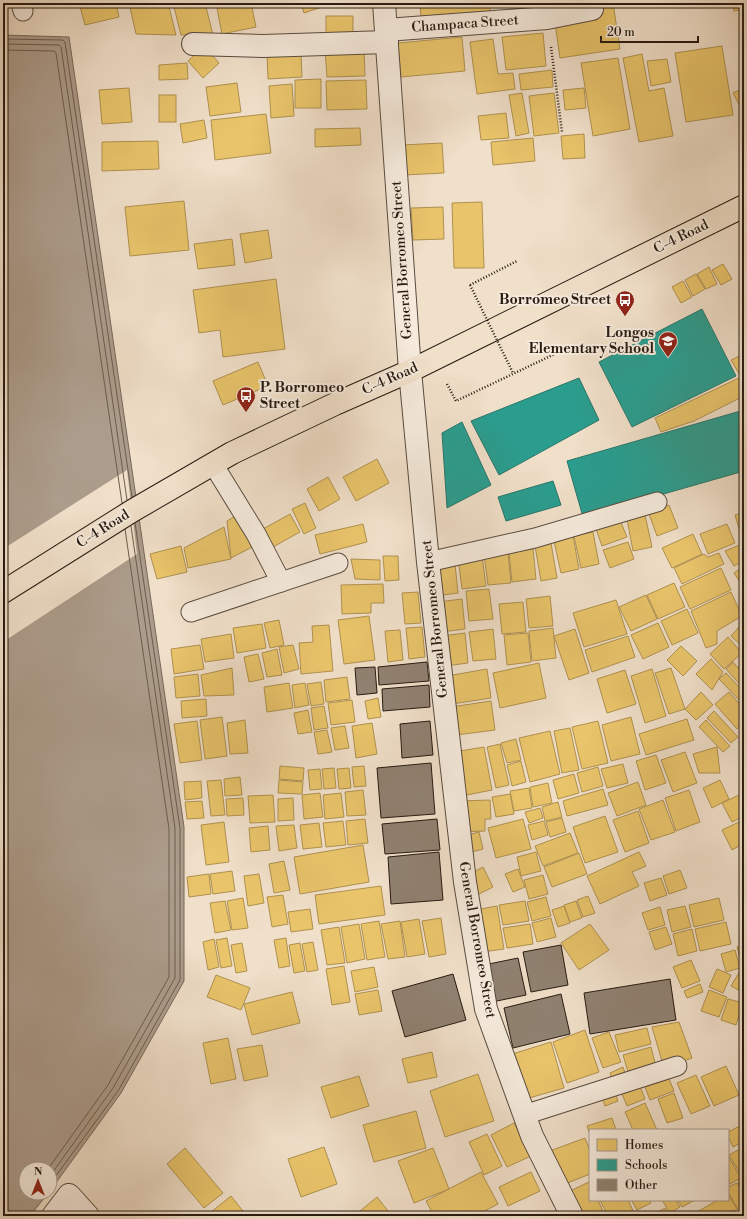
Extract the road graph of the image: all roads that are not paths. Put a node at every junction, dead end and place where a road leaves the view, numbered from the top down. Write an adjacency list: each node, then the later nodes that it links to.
1 (384, 3): 3 (street, General Borromeo Street)
2 (592, 9): 3 (street, Champaca Street)
3 (386, 36): 4 (street, Champaca Street); 6 (street, General Borromeo Street)
4 (193, 44)
5 (744, 206): 6 (highway, C-4 Road)
6 (410, 371): 7 (highway, C-4 Road); 9 (street, General Borromeo Street)
7 (213, 464): 11 (lane); 12 (highway, C-4 Road)
8 (657, 502): 9 (lane)
9 (428, 562): 15 (street, General Borromeo Street)
10 (338, 563): 11 (lane)
11 (281, 582): 13 (lane)
12 (3, 592)
13 (191, 612)
14 (677, 1066): 15 (lane)
15 (524, 1115): 18 (street, General Borromeo Street)
16 (53, 1216): 17 (street)
17 (88, 1216)
18 (572, 1216)

